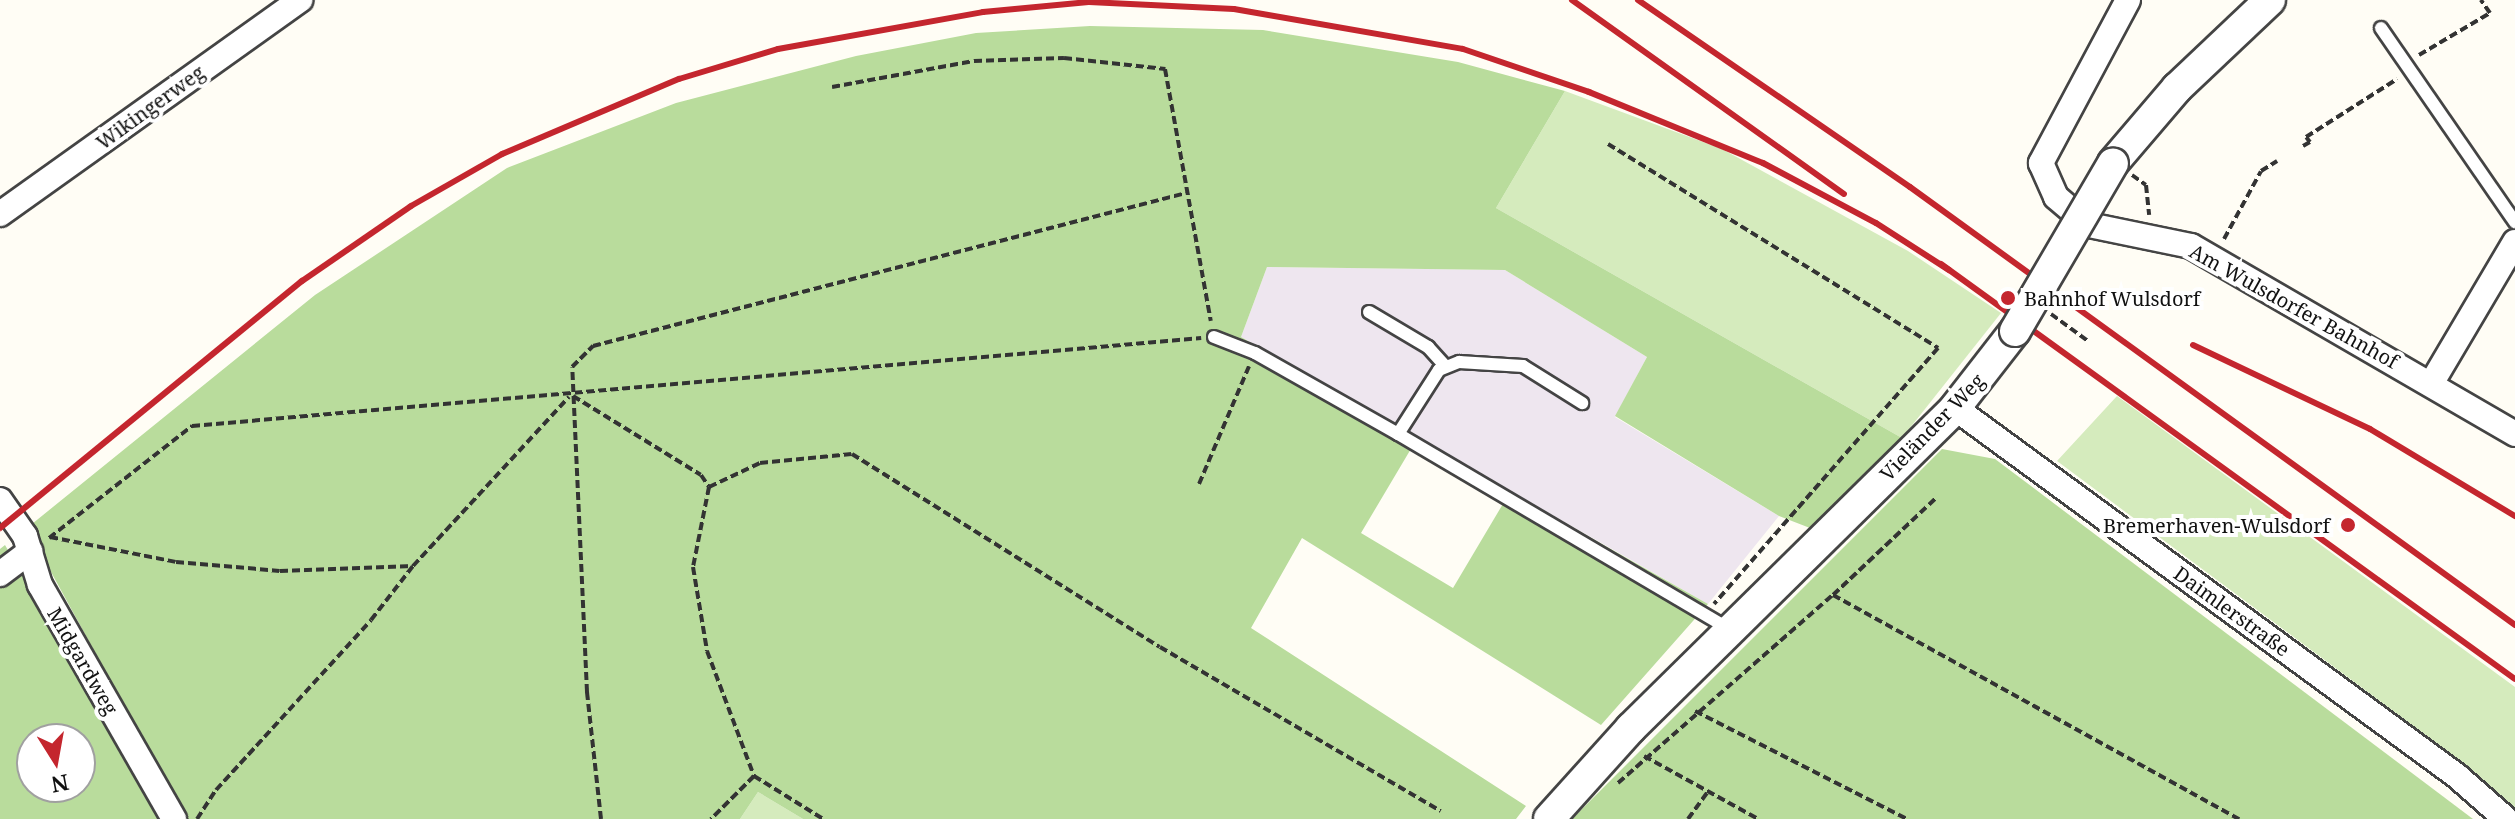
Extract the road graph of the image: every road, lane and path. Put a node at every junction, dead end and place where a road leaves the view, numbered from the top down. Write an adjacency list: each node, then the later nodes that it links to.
1 (2270, 0): 11 (street, Vieländer Weg)
2 (2481, 0): 6 (path)
3 (296, 1): 13 (street, Wikingerweg)
4 (2125, 1): 15 (street, Am Wulsdorfer Bahnhof)
5 (2381, 28): 6 (lane)
6 (2408, 67): 9 (path); 14 (lane)
7 (832, 87): 12 (path)
8 (1608, 144): 38 (path)
9 (2303, 146)
10 (2277, 161): 17 (path)
11 (2113, 163): 15 (path); 27 (street, Vieländer Weg, bridge)
12 (1186, 193): 20 (path); 25 (path)
13 (0, 214)
14 (2515, 222)
15 (2152, 237): 17 (street, Am Wulsdorfer Bahnhof)
16 (2515, 242): 24 (street)
17 (2213, 258): 24 (street, Am Wulsdorfer Bahnhof)
18 (1369, 312): 23 (lane)
19 (2054, 316): 21 (path)
20 (1214, 337): 22 (lane); 25 (path)
21 (2088, 341)
22 (1255, 353): 28 (lane); 30 (path)
23 (1445, 366): 26 (lane); 28 (lane)
24 (2431, 384): 29 (street, Am Wulsdorfer Bahnhof)
25 (571, 395): 31 (path); 34 (path); 35 (path); 49 (path)
26 (1582, 403)
27 (1955, 408): 39 (street, Vieländer Weg); 57 (street, Daimlerstraße)
28 (1398, 434): 38 (lane)
29 (2515, 434)
30 (1199, 484)
31 (709, 487): 43 (path); 46 (path)
32 (1937, 497): 37 (path)
33 (0, 500): 34 (street, Midgardweg)
34 (40, 544): 35 (path); 36 (street); 47 (street, Midgardweg)
35 (413, 566): 48 (path)
36 (0, 574)
37 (1833, 595): 40 (path); 56 (path)
38 (1705, 615): 39 (lane)
39 (1732, 631): 41 (street, Vieländer Weg)
40 (1695, 711): 42 (path); 55 (path)
41 (1617, 741): 42 (path); 52 (street, Vieländer Weg)
42 (1646, 757): 44 (path); 45 (path)
43 (754, 776): 50 (path); 51 (path)
44 (1614, 787)
45 (1708, 791): 53 (path); 54 (path)
46 (1441, 811)
47 (174, 819)
48 (197, 819)
49 (601, 819)
50 (711, 819)
51 (823, 819)
52 (1549, 819)
53 (1688, 819)
54 (1758, 819)
55 (1907, 819)
56 (2239, 819)
57 (2506, 819)

